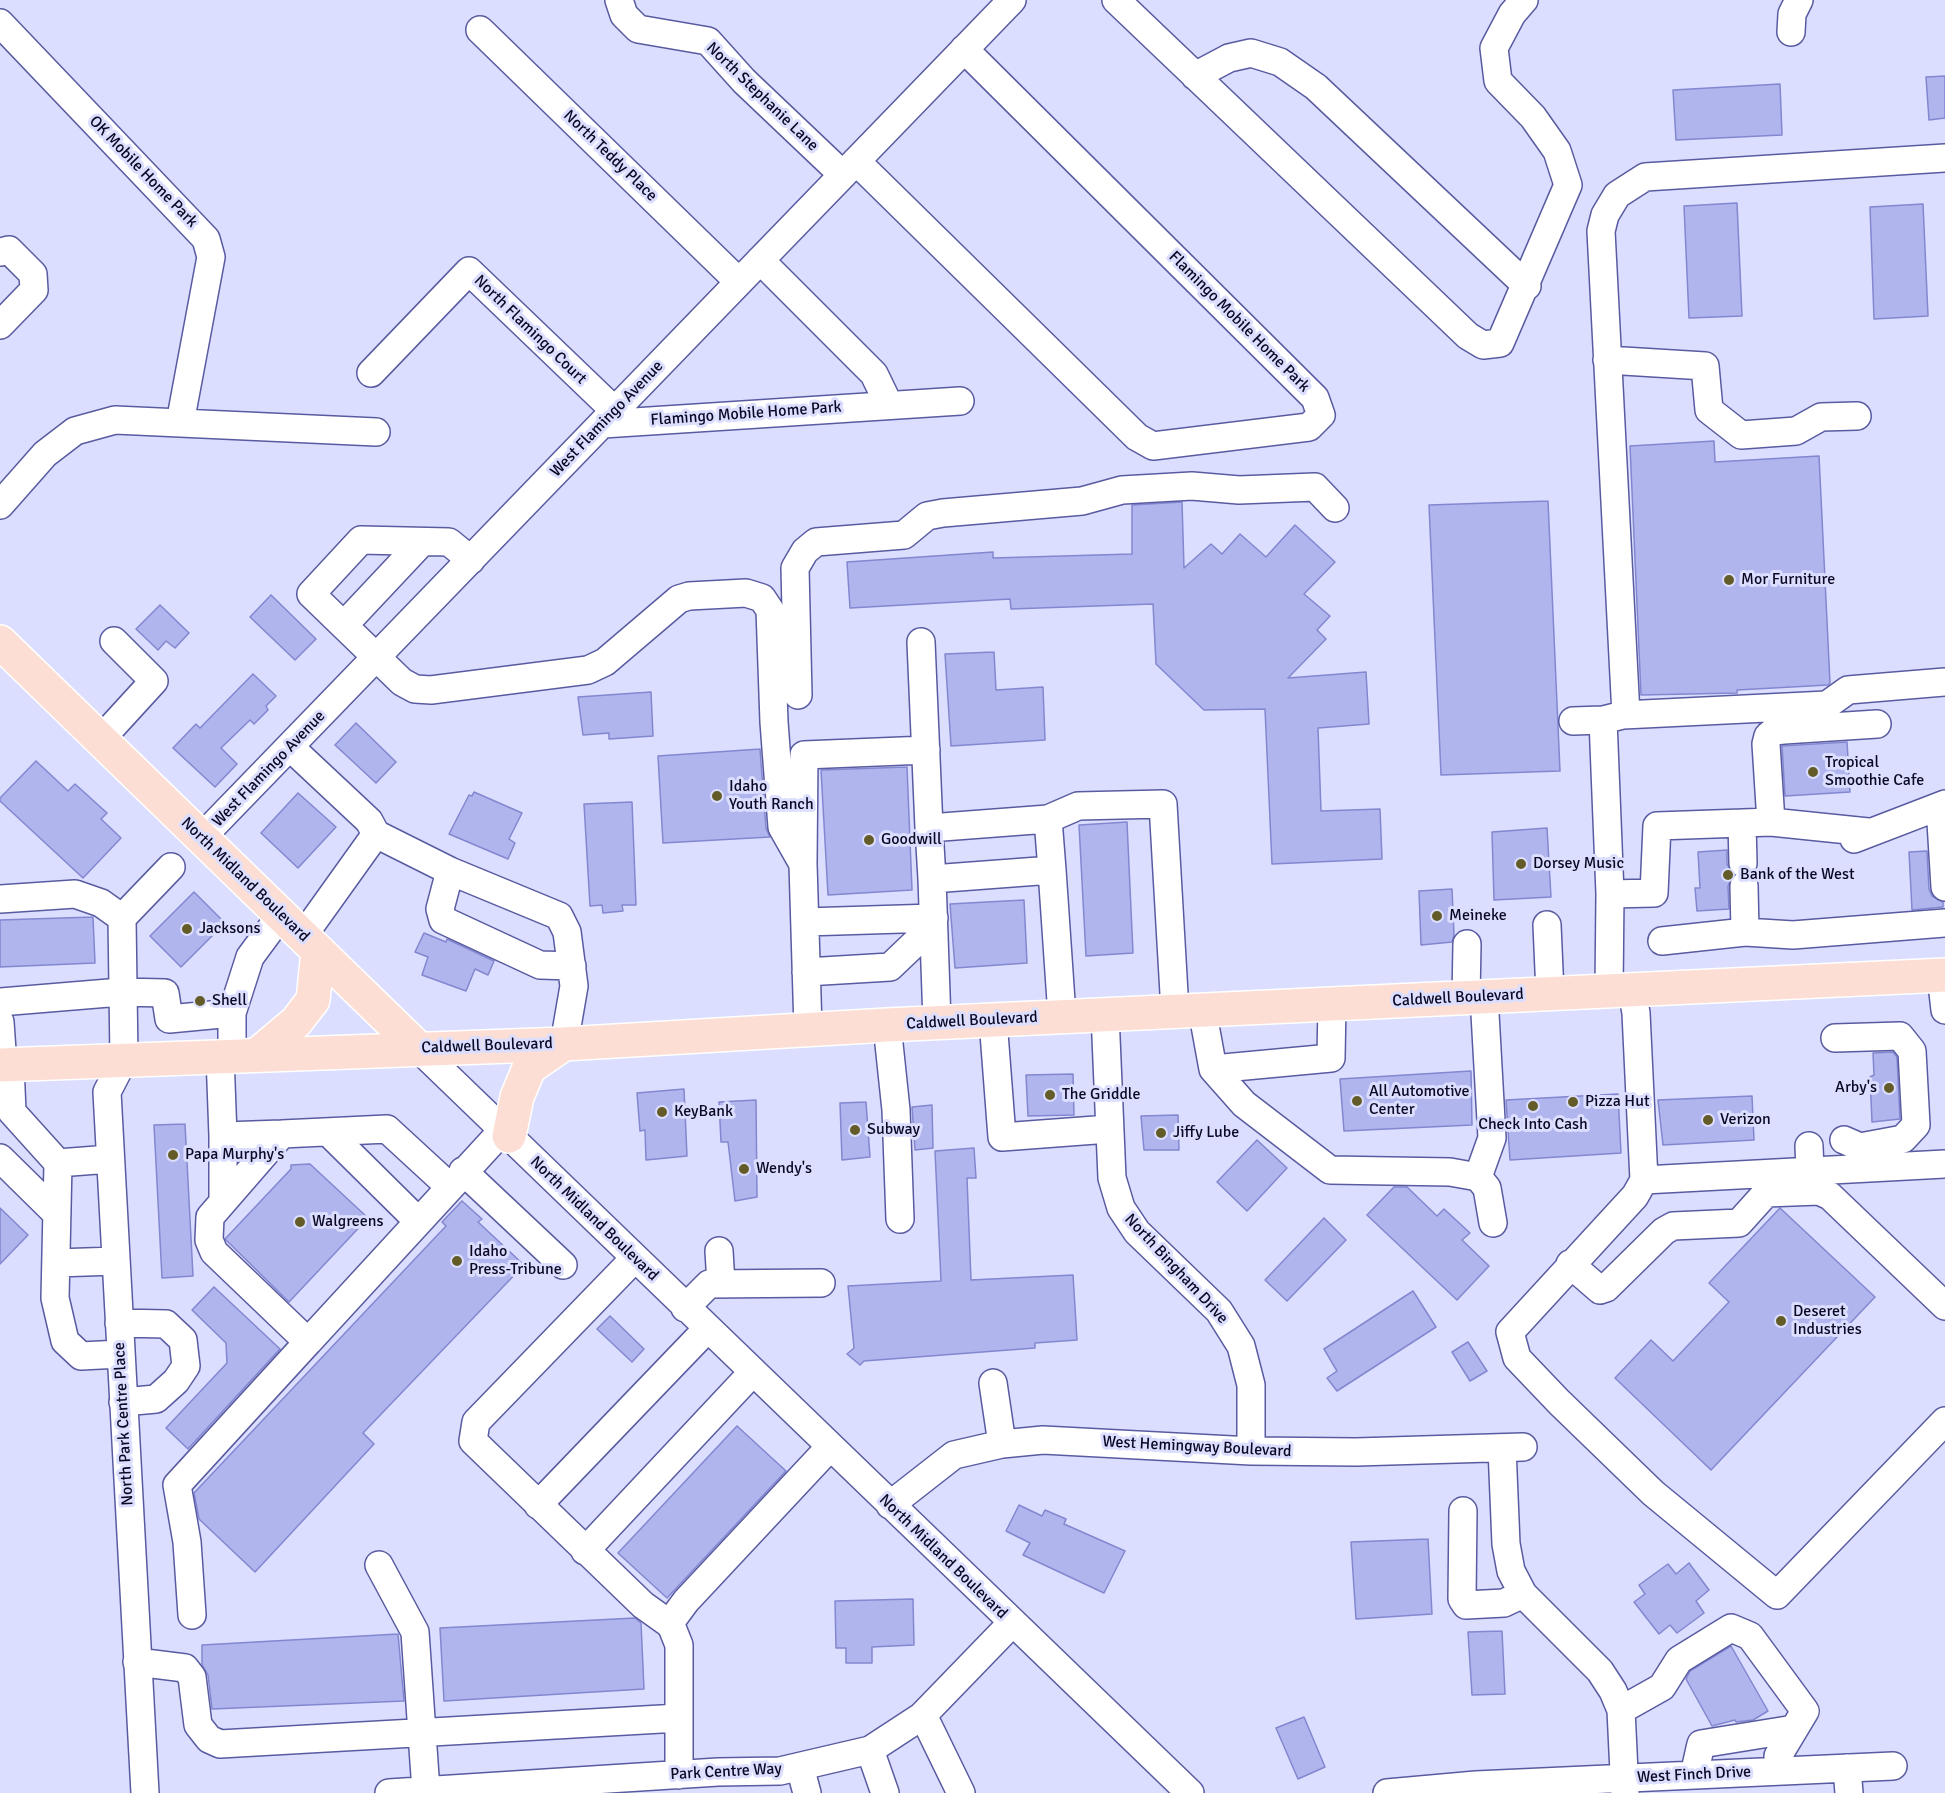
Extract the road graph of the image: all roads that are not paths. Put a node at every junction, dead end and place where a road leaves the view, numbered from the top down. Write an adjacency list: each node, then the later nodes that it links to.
1 (619, 0): 12 (street, North Stephanie Lane)
2 (1012, 0): 9 (street, West Flamingo Avenue)
3 (1116, 0): 10 (street)
4 (1524, 0): 16 (street)
5 (1799, 0): 8 (street)
6 (0, 22): 24 (street, OK Mobile Home Park)
7 (480, 30): 15 (street, North Teddy Place)
8 (1791, 32)
9 (964, 50): 12 (street, West Flamingo Avenue); 12 (street, Flamingo Mobile Home Park)
10 (1195, 76): 16 (street); 16 (street)
11 (1945, 158): 18 (street)
12 (849, 168): 14 (street, West Flamingo Avenue)
13 (0, 252): 17 (street)
14 (760, 260): 15 (street, West Flamingo Avenue); 21 (street)
15 (740, 282): 23 (street, West Flamingo Avenue)
16 (1527, 286)
17 (0, 325)
18 (1607, 360): 22 (street); 37 (street)
19 (371, 373): 23 (street, North Flamingo Court)
20 (960, 401): 21 (street, Flamingo Mobile Home Park)
21 (889, 405): 23 (street, Flamingo Mobile Home Park)
22 (1857, 416)
23 (609, 417): 29 (street, West Flamingo Avenue)
24 (180, 423): 25 (street); 26 (street)
25 (376, 432)
26 (0, 505)
27 (1335, 508): 36 (street)
28 (422, 542): 29 (street); 30 (street); 30 (street)
29 (471, 560): 34 (street, West Flamingo Avenue)
30 (344, 625): 34 (street)
31 (114, 641): 40 (street)
32 (0, 642): 40 (main road, North Midland Boulevard)
33 (921, 642): 42 (street)
34 (377, 657): 41 (street, West Flamingo Avenue); 50 (street)
35 (1945, 682): 37 (street)
36 (798, 695)
37 (1614, 717): 38 (street); 56 (street)
38 (1573, 722)
39 (1877, 724): 45 (street)
40 (100, 740): 49 (main road, North Midland Boulevard)
41 (290, 747): 48 (street); 49 (street, West Flamingo Avenue)
42 (926, 750): 47 (street); 50 (street)
43 (1942, 805): 45 (street); 55 (street)
44 (1048, 819): 47 (street); 52 (street); 76 (street)
45 (1771, 822): 46 (street)
46 (1742, 823): 56 (street); 63 (street)
47 (929, 828): 54 (street)
48 (376, 834): 53 (street); 64 (street)
49 (201, 838): 64 (main road, North Midland Boulevard)
50 (803, 864): 59 (street)
51 (171, 867): 58 (street)
52 (1052, 870): 54 (street); 80 (street)
53 (450, 871): 67 (street); 67 (street)
54 (932, 879): 60 (street)
55 (1945, 887)
56 (1610, 894): 70 (street)
57 (0, 899): 58 (street)
58 (122, 918): 71 (street)
59 (805, 922): 60 (street); 68 (street)
60 (933, 922): 68 (street); 84 (street)
61 (1945, 923): 63 (street)
62 (1547, 925): 72 (street)
63 (1745, 932): 65 (street)
64 (301, 934): 78 (street); 89 (main road, North Midland Boulevard); 90 (main road)
65 (1662, 941)
66 (1467, 944): 73 (street)
67 (572, 966): 88 (street)
68 (806, 972): 86 (street)
69 (1943, 975): 70 (main road, Caldwell Boulevard); 77 (street)
70 (1621, 990): 72 (main road, Caldwell Boulevard); 108 (street)
71 (121, 992): 74 (street); 81 (street); 92 (street)
72 (1550, 993): 73 (main road, Caldwell Boulevard)
73 (1475, 997): 75 (main road, Caldwell Boulevard); 106 (street)
74 (0, 1002)
75 (1332, 1004): 76 (main road, Caldwell Boulevard); 94 (street)
76 (1189, 1010): 79 (main road, Caldwell Boulevard); 94 (street)
77 (1945, 1010)
78 (232, 1013): 81 (street); 90 (street)
79 (1105, 1014): 80 (main road, Caldwell Boulevard); 96 (street, North Bingham Drive)
80 (1062, 1016): 82 (main road, Caldwell Boulevard)
81 (181, 1018): 91 (street)
82 (993, 1020): 84 (main road, Caldwell Boulevard); 96 (street)
83 (0, 1022): 93 (street)
84 (937, 1022): 85 (main road, Caldwell Boulevard)
85 (887, 1025): 86 (main road, Caldwell Boulevard); 111 (street)
86 (808, 1029): 88 (main road, Caldwell Boulevard)
87 (1835, 1038): 101 (street)
88 (564, 1044): 89 (main road, Caldwell Boulevard); 98 (main road)
89 (419, 1048): 90 (main road, Caldwell Boulevard); 98 (street, North Midland Boulevard)
90 (237, 1055): 91 (main road, Caldwell Boulevard); 100 (street)
91 (182, 1057): 92 (main road, Caldwell Boulevard)
92 (124, 1059): 93 (main road, Caldwell Boulevard); 103 (street, North Park Centre Place)
93 (4, 1065): 95 (street)
94 (1213, 1069): 106 (street)
95 (6, 1119): 104 (street)
96 (1109, 1129): 134 (street, North Bingham Drive)
97 (328, 1132): 99 (street); 107 (street); 112 (street)
98 (506, 1133): 107 (street); 115 (street, North Midland Boulevard)
99 (282, 1134): 100 (street); 109 (street)
100 (223, 1136): 109 (street)
101 (1844, 1140)
102 (0, 1158): 110 (street)
103 (110, 1159): 104 (street); 116 (street, North Park Centre Place)
104 (58, 1163): 110 (street)
105 (1945, 1164): 108 (street)
106 (1478, 1177): 113 (street)
107 (456, 1179): 112 (street); 119 (street)
108 (1644, 1180): 118 (street)
109 (223, 1202): 126 (street)
110 (57, 1214): 117 (street)
111 (900, 1220)
112 (418, 1221): 126 (street)
113 (1493, 1223)
114 (719, 1251): 121 (street)
115 (635, 1258): 123 (street, North Midland Boulevard); 136 (street)
116 (116, 1262): 117 (street); 124 (street, North Park Centre Place)
117 (56, 1263): 127 (street)
118 (1570, 1264): 122 (street); 131 (street)
119 (563, 1265)
120 (821, 1283): 121 (street)
121 (721, 1284): 123 (street)
122 (1942, 1297)
123 (685, 1308): 125 (street, North Midland Boulevard)
124 (119, 1323): 127 (street, North Park Centre Place); 130 (street)
125 (708, 1329): 128 (street, North Midland Boulevard); 136 (street)
126 (308, 1342): 141 (street)
127 (120, 1354): 130 (street, North Park Centre Place)
128 (753, 1372): 133 (street, North Midland Boulevard); 138 (street)
129 (993, 1383): 132 (street)
130 (123, 1402): 144 (street, North Park Centre Place)
131 (1945, 1421)
132 (1002, 1444): 134 (street, West Hemingway Boulevard); 135 (street, West Hemingway Boulevard)
133 (830, 1447): 135 (street, North Midland Boulevard); 143 (street)
134 (1251, 1451): 140 (street, West Hemingway Boulevard)
135 (890, 1504): 142 (street, North Midland Boulevard)
136 (538, 1505): 138 (street)
137 (1463, 1511): 140 (street)
138 (585, 1551): 143 (street)
139 (379, 1565): 149 (street)
140 (1523, 1593): 145 (street)
141 (192, 1615)
142 (1012, 1623): 146 (street, Park Centre Way); 164 (street, North Midland Boulevard)
143 (669, 1624): 147 (street)
144 (137, 1662): 149 (street); 160 (street, North Park Centre Place)
145 (1622, 1710): 148 (street); 157 (street)
146 (923, 1715): 150 (street, Park Centre Way); 163 (street)
147 (679, 1718): 149 (street); 154 (street)
148 (1794, 1729): 153 (street); 155 (street)
149 (420, 1733): 159 (street)
150 (870, 1750): 152 (street, Park Centre Way); 162 (street)
151 (1893, 1766): 156 (street, West Finch Drive)
152 (800, 1767): 154 (street, Park Centre Way); 161 (street)
153 (1780, 1772): 155 (street, West Finch Drive); 156 (street, West Finch Drive)
154 (679, 1775): 158 (street, Park Centre Way)
155 (1694, 1775): 157 (street, West Finch Drive)
156 (1848, 1781)
157 (1625, 1786): 165 (street, West Finch Drive)
158 (458, 1791): 159 (street, Park Centre Way)
159 (409, 1792)
160 (145, 1793)
161 (807, 1793)
162 (885, 1793)
163 (961, 1793)
164 (1190, 1793)
165 (1388, 1793)

